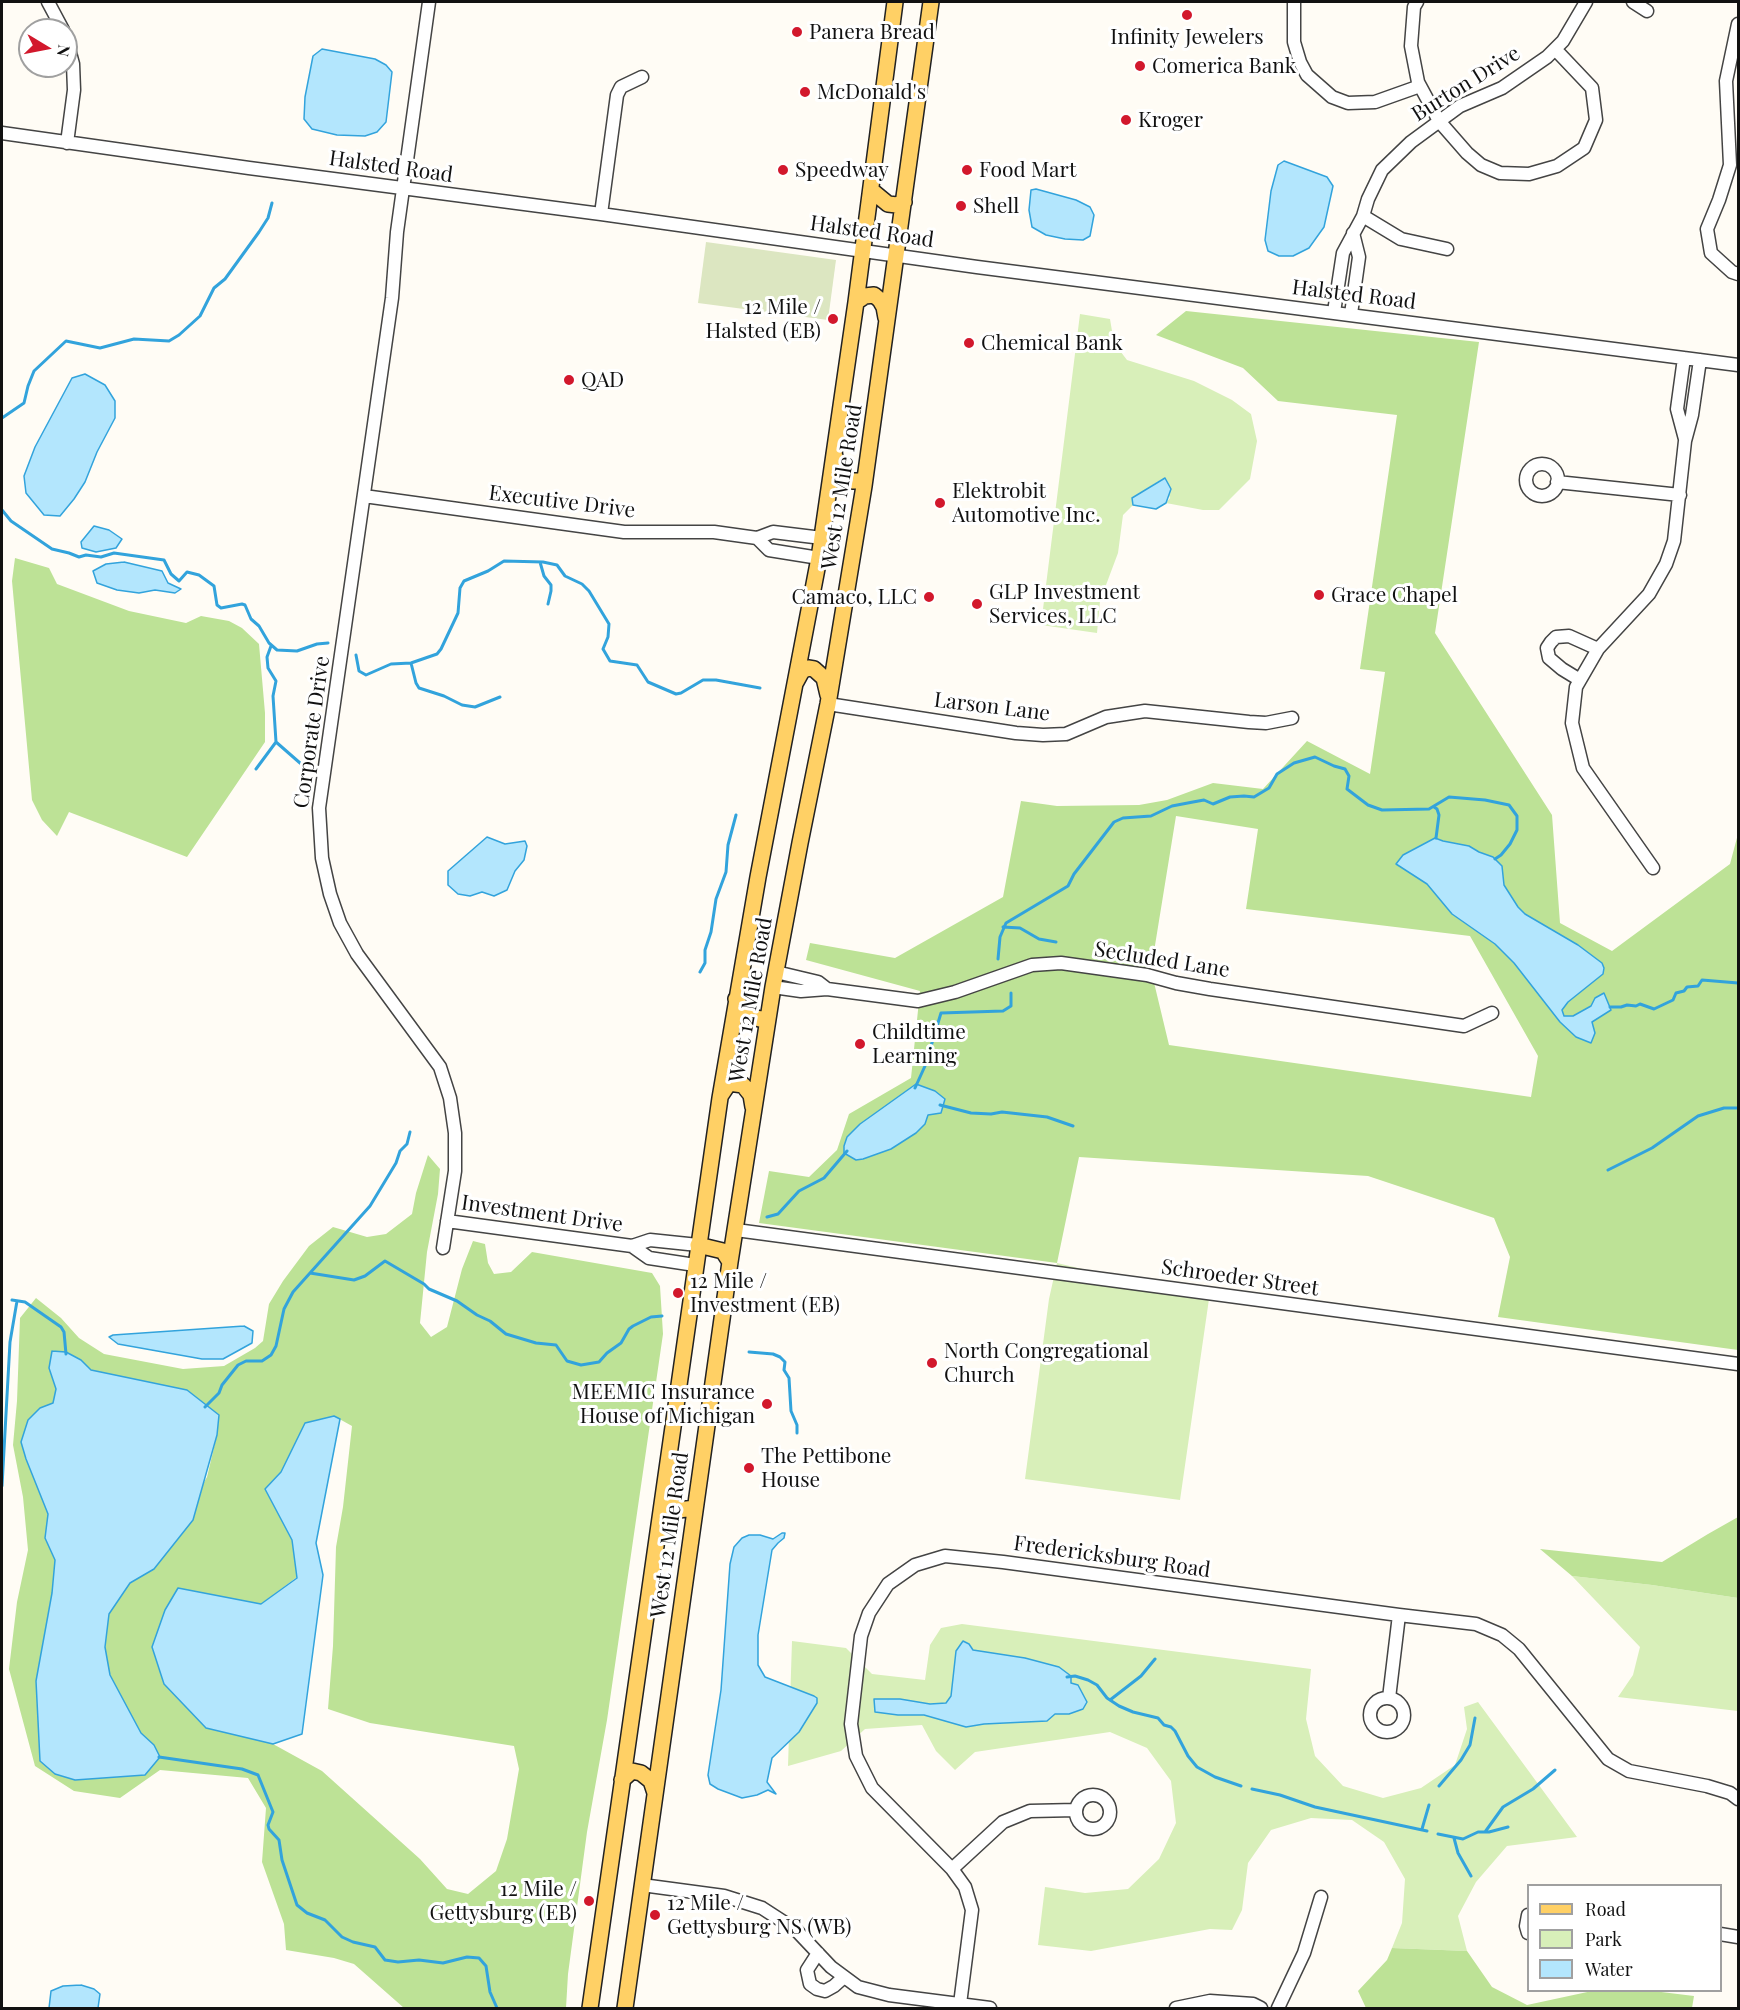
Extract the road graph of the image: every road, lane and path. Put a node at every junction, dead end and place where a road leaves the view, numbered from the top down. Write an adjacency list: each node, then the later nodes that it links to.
1 (48, 2): 10 (street)
2 (429, 2): 19 (street, Corporate Drive)
3 (895, 2): 20 (main road, West 12 Mile Road)
4 (1294, 2): 15 (street)
5 (1417, 2): 15 (street)
6 (1586, 2): 12 (street, Burton Drive)
7 (1633, 2): 9 (street)
8 (930, 3): 21 (main road, West 12 Mile Road)
9 (1647, 11)
10 (57, 18)
11 (1738, 24): 28 (street)
12 (1555, 49): 16 (street, Burton Drive); 16 (street)
13 (642, 77): 22 (street)
14 (74, 78): 18 (street)
15 (1420, 86): 16 (street)
16 (1439, 121): 23 (street, Burton Drive)
17 (2, 133): 18 (street, Halsted Road)
18 (68, 143): 19 (street, Halsted Road)
19 (403, 188): 22 (street, Halsted Road); 41 (street, Corporate Drive)
20 (871, 190): 21 (main road); 26 (main road, West 12 Mile Road)
21 (904, 202): 27 (main road, West 12 Mile Road)
22 (600, 214): 26 (street, Halsted Road)
23 (1363, 216): 24 (street, Burton Drive); 25 (street)
24 (1353, 233): 30 (street, Burton Drive); 31 (street)
25 (1447, 249)
26 (862, 250): 27 (street, Halsted Road); 29 (main road, West 12 Mile Road)
27 (897, 255): 30 (street, Halsted Road); 32 (main road, West 12 Mile Road)
28 (1738, 274)
29 (856, 302): 32 (main road); 37 (main road, West 12 Mile Road)
30 (1334, 312): 31 (street, Halsted Road)
31 (1352, 314): 33 (street, Halsted Road)
32 (887, 324): 38 (main road, West 12 Mile Road)
33 (1684, 358): 34 (street, Halsted Road); 36 (street)
34 (1700, 360): 35 (street, Halsted Road); 36 (street)
35 (1738, 365)
36 (1685, 441): 40 (street)
37 (834, 454): 38 (main road); 43 (main road, West 12 Mile Road)
38 (864, 481): 48 (main road, West 12 Mile Road)
39 (1557, 482): 40 (street)
40 (1680, 495): 45 (street)
41 (364, 496): 42 (street, Executive Drive); 57 (street, Corporate Drive)
42 (757, 538): 43 (street, Executive Drive); 44 (street, Executive Drive)
43 (822, 538): 44 (main road, West 12 Mile Road)
44 (819, 558): 47 (main road, West 12 Mile Road)
45 (1598, 649): 46 (street); 46 (street)
46 (1580, 680): 50 (street)
47 (795, 684): 48 (main road); 52 (main road, West 12 Mile Road)
48 (828, 704): 49 (street, Larson Lane); 51 (main road, West 12 Mile Road)
49 (1292, 718)
50 (1653, 868)
51 (775, 980): 53 (street, Secluded Lane); 54 (main road, West 12 Mile Road)
52 (736, 999): 54 (main road); 55 (main road, West 12 Mile Road)
53 (1492, 1014)
54 (768, 1018): 56 (main road, West 12 Mile Road)
55 (720, 1098): 56 (main road); 59 (main road, West 12 Mile Road)
56 (753, 1110): 58 (main road, West 12 Mile Road)
57 (447, 1221): 60 (street, Investment Drive); 61 (street, Corporate Drive)
58 (736, 1230): 62 (main road, West 12 Mile Road); 64 (street, Schroeder Street)
59 (698, 1245): 60 (street, Investment Drive); 62 (main road); 63 (main road, West 12 Mile Road)
60 (632, 1246): 63 (street, Investment Drive)
61 (443, 1248)
62 (730, 1262): 66 (main road, West 12 Mile Road)
63 (695, 1265): 65 (main road, West 12 Mile Road)
64 (1738, 1364)
65 (664, 1493): 66 (main road); 69 (main road, West 12 Mile Road)
66 (695, 1508): 70 (main road, West 12 Mile Road)
67 (1399, 1615): 68 (street); 71 (street, Fredericksburg Road); 73 (street, Fredericksburg Road)
68 (1389, 1698)
69 (622, 1780): 70 (main road); 81 (main road, West 12 Mile Road)
70 (655, 1793): 74 (main road, West 12 Mile Road)
71 (1738, 1799)
72 (1076, 1810): 73 (street)
73 (952, 1869): 80 (street, Fredericksburg Road)
74 (642, 1885): 78 (street); 82 (main road, West 12 Mile Road)
75 (1321, 1897): 86 (street)
76 (1722, 1934): 77 (street)
77 (1738, 1937)
78 (818, 1953): 79 (street); 79 (street)
79 (844, 1977): 80 (street)
80 (960, 2004): 83 (street)
81 (590, 2008)
82 (625, 2008)
83 (990, 2008)
84 (1176, 2008): 85 (street)
85 (1261, 2008)
86 (1278, 2008)

